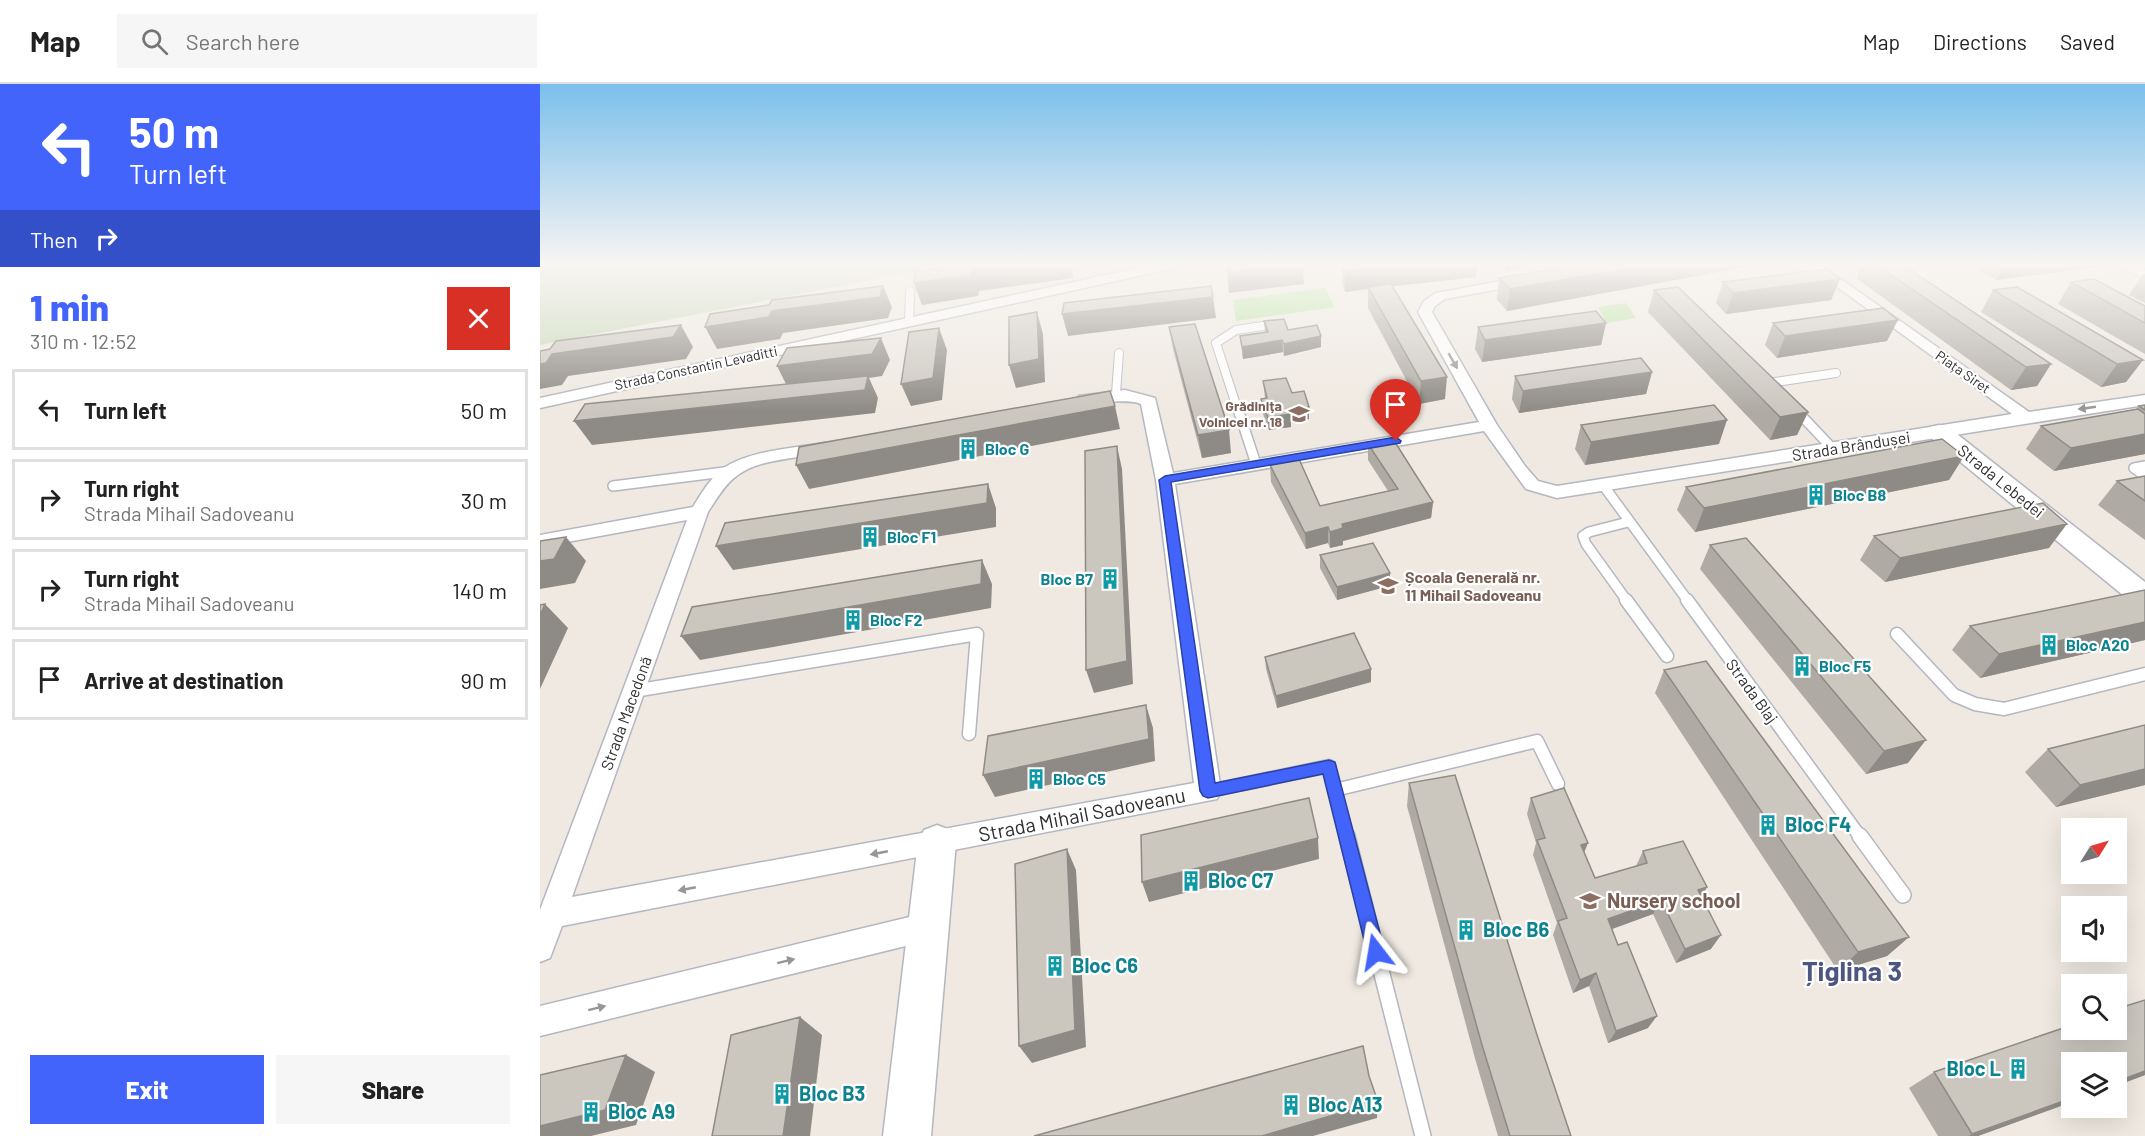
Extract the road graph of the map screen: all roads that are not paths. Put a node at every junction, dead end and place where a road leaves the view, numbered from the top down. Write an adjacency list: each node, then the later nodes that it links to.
1 (909, 314): 5 (lane)
2 (945, 314): 5 (street, Strada Constantin Levaditti)
3 (1426, 314): 16 (street, one-way to 16)
4 (1882, 314): 15 (street, Piața Siret)
5 (909, 322): 14 (street, Strada Constantin Levaditti)
6 (1283, 323): 20 (lane)
7 (1119, 353): 10 (lane)
8 (1836, 373): 9 (lane)
9 (1777, 391)
10 (1116, 393): 13 (street, Strada Mihail Sadoveanu); 24 (street, Strada Mihail Sadoveanu)
11 (1785, 399): 19 (lane)
12 (2145, 400): 15 (street, Strada Brândușei, one-way to 15)
13 (1069, 402)
14 (540, 403)
15 (2026, 417): 17 (street, Strada Brândușei)
16 (1489, 425): 20 (street); 25 (street, Strada Brândușei)
17 (1939, 432): 19 (street, Strada Brândușei); 30 (street, Strada Lebedei)
18 (848, 443): 22 (street)
19 (1832, 448): 25 (street, Strada Brândușei)
20 (1256, 464): 24 (street)
21 (2145, 466): 23 (lane)
22 (732, 471): 26 (lane); 27 (street)
23 (2145, 476)
24 (1165, 480): 38 (street, Strada Mihail Sadoveanu)
25 (1603, 485): 28 (lane, Strada Blaj)
26 (613, 486)
27 (699, 512): 29 (street); 34 (street, Strada Macedonă)
28 (1629, 522): 32 (lane); 40 (lane, Strada Blaj)
29 (540, 541)
30 (2145, 598)
31 (1897, 634): 33 (lane)
32 (1666, 656)
33 (2145, 674)
34 (634, 691): 35 (lane); 41 (street, Strada Macedonă)
35 (969, 734)
36 (1558, 784): 37 (lane)
37 (1335, 790): 38 (lane); 46 (lane)
38 (1208, 791): 39 (street, Strada Mihail Sadoveanu)
39 (937, 842): 41 (street, one-way to 41); 42 (street)
40 (1903, 895)
41 (554, 914): 43 (street, Strada Macedonă)
42 (926, 927): 44 (street, one-way to 42); 45 (street)
43 (540, 948)
44 (540, 1022)
45 (907, 1136)
46 (1423, 1136)

